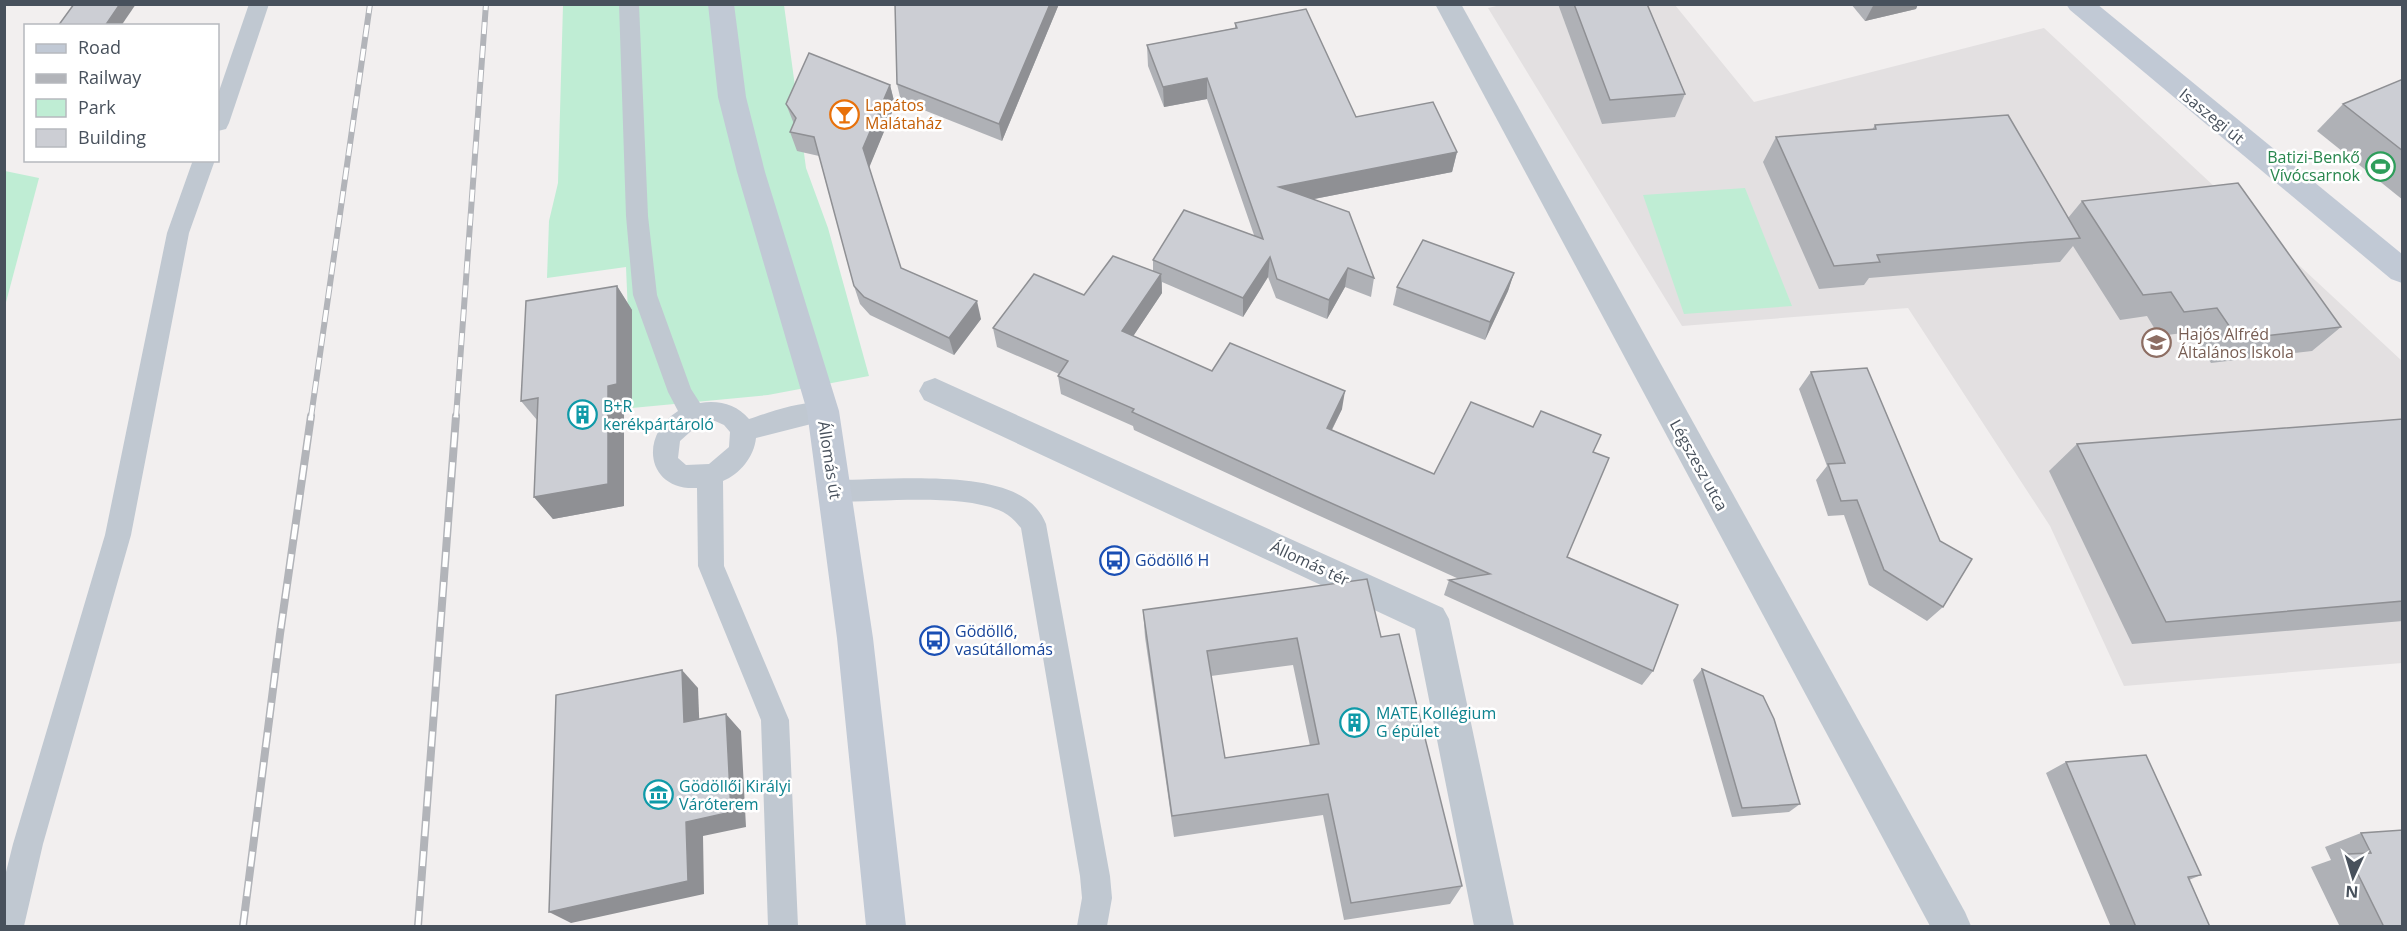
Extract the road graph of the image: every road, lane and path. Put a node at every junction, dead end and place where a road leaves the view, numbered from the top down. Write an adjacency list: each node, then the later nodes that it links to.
1 (260, 4): 6 (lane)
2 (629, 4): 11 (lane)
3 (721, 4): 10 (main road, Állomás út)
4 (1448, 4): 20 (street, Légszesz utca)
5 (2079, 4): 8 (main road, Isaszegi út)
6 (219, 120)
7 (203, 162): 15 (lane)
8 (2403, 271)
9 (935, 391): 19 (street, Állomás tér)
10 (823, 411): 12 (lane); 14 (main road, Állomás út)
11 (694, 415): 12 (lane); 13 (lane)
12 (742, 432): 13 (lane)
13 (710, 475): 16 (lane)
14 (836, 492): 17 (main road, Állomás út); 18 (lane)
15 (9, 927)
16 (783, 927)
17 (886, 927)
18 (1092, 927)
19 (1494, 927)
20 (1951, 927)

